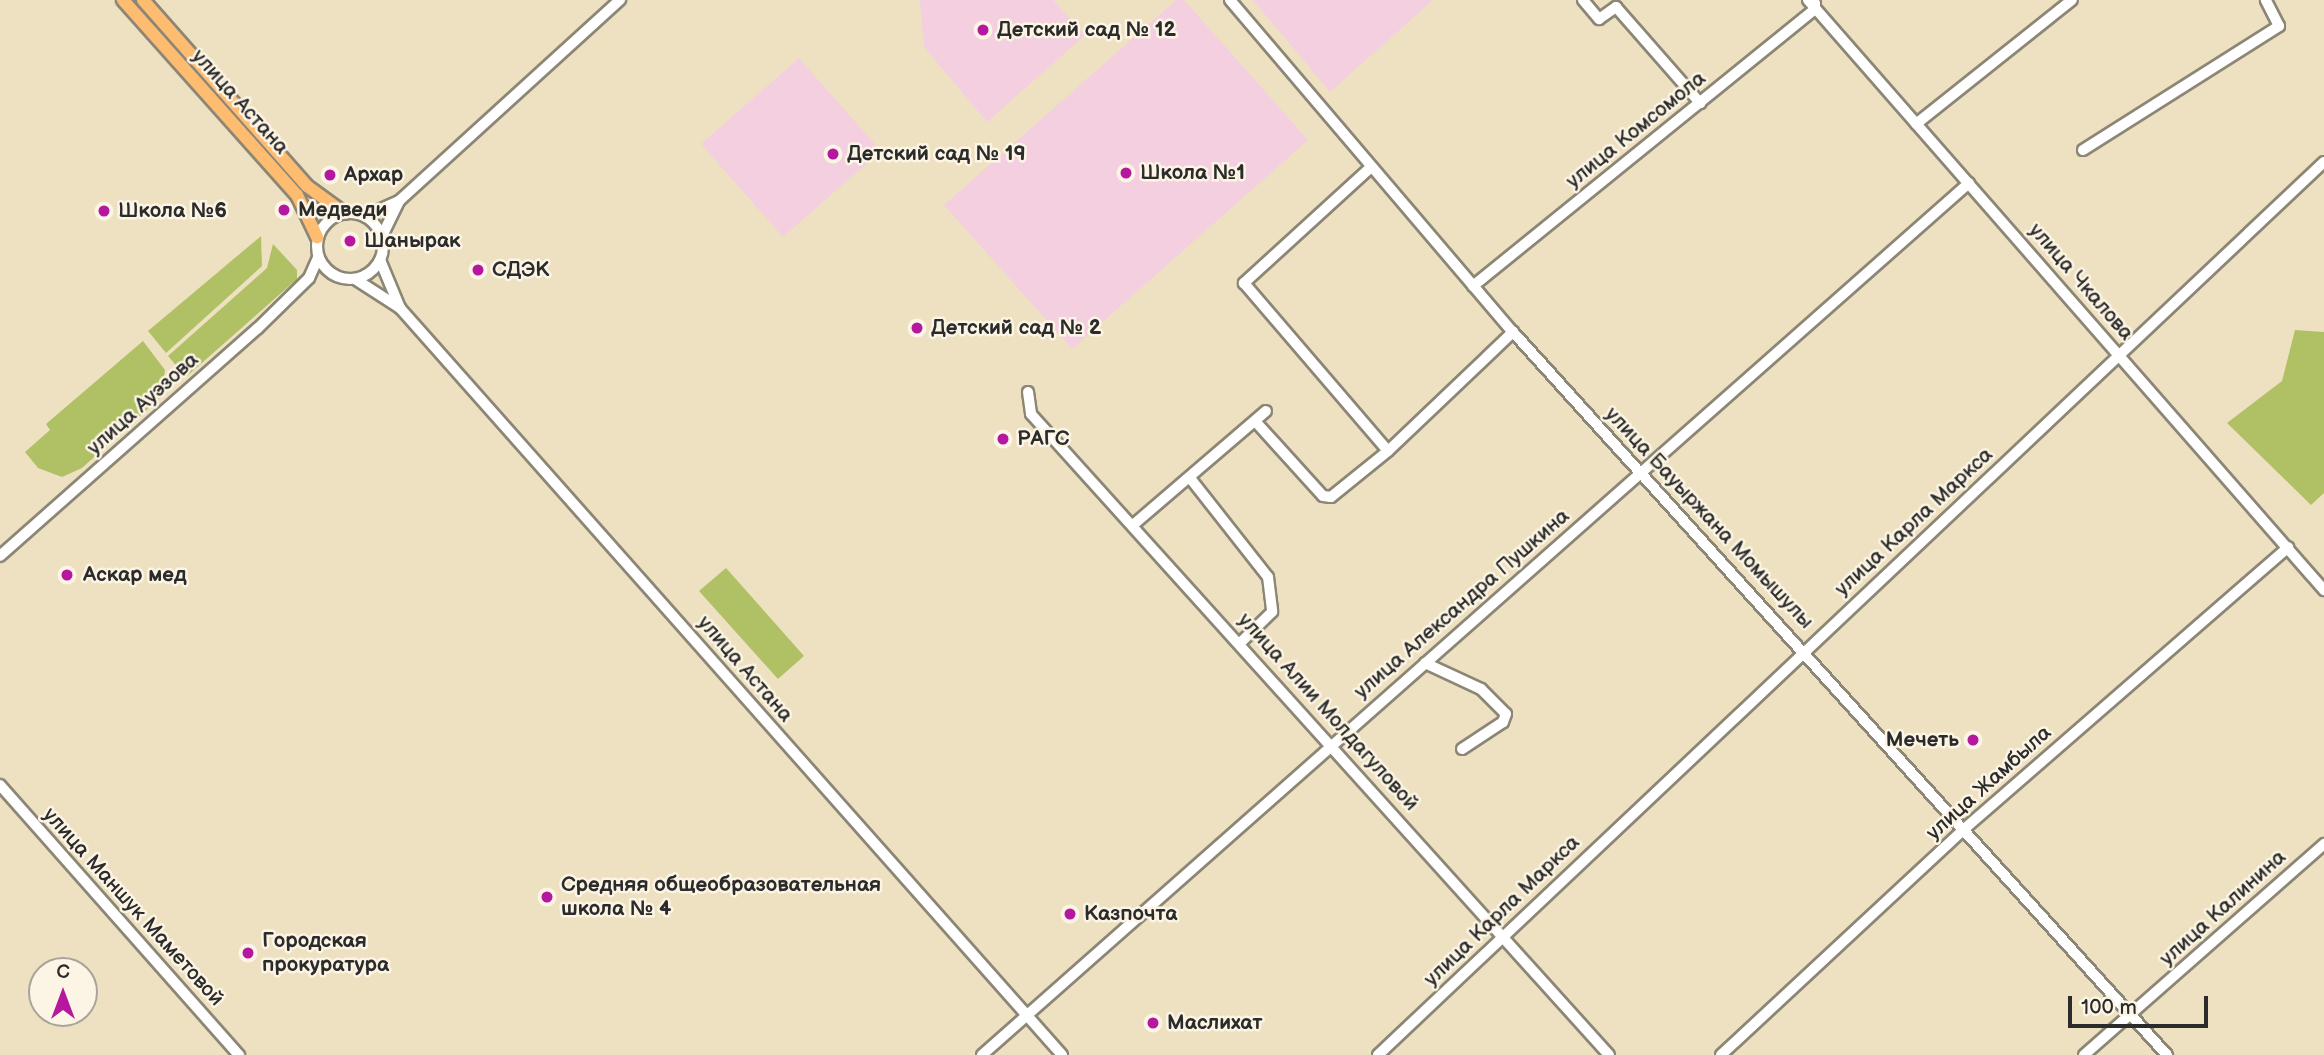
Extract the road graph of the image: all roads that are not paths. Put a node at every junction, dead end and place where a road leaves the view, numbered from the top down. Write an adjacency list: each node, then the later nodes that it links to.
1 (123, 0): 19 (main road, улица Астана)
2 (143, 0): 16 (main road, улица Астана)
3 (620, 0): 15 (street)
4 (1230, 0): 13 (street, улица Бауыржана Момышулы)
5 (1583, 0): 9 (street)
6 (2072, 0): 10 (street)
7 (2266, 0): 11 (street)
8 (1813, 3): 9 (street, улица Комсомола); 10 (street, улица Чкалова)
9 (1700, 103): 25 (street, улица Комсомола)
10 (1916, 124): 14 (street, улица Чкалова)
11 (2083, 150)
12 (2324, 162): 28 (street, улица Карла Маркса)
13 (1370, 168): 25 (street, улица Бауыржана Момышулы); 32 (street)
14 (1969, 183): 28 (street, улица Чкалова); 33 (street, улица Александра Пушкина)
15 (400, 201): 17 (street); 18 (street)
16 (344, 213): 17 (street); 19 (street)
17 (365, 216): 18 (street)
18 (382, 236): 21 (street)
19 (317, 237): 20 (street)
20 (318, 258): 22 (street); 23 (street)
21 (380, 260): 24 (street); 26 (street)
22 (336, 277): 23 (street); 24 (street)
23 (309, 278): 37 (street, улица Ауэзова)
24 (355, 279): 26 (street)
25 (1473, 286): 27 (street, улица Бауыржана Момышулы)
26 (400, 308): 49 (street, улица Астана)
27 (1513, 332): 32 (street); 33 (street, улица Бауыржана Момышулы)
28 (2121, 357): 36 (street, улица Чкалова); 40 (street, улица Карла Маркса)
29 (1028, 392): 35 (street, улица Алии Молдагуловой)
30 (1266, 411): 31 (street)
31 (1255, 421): 32 (street); 34 (street)
32 (1388, 452)
33 (1641, 474): 40 (street, улица Бауыржана Момышулы); 41 (street, улица Александра Пушкина)
34 (1190, 478): 35 (street); 39 (street)
35 (1133, 525): 39 (street, улица Алии Молдагуловой)
36 (2288, 547): 38 (street, улица Чкалова); 45 (street, улица Жамбыла)
37 (0, 556)
38 (2324, 590)
39 (1240, 643): 42 (street, улица Алии Молдагуловой)
40 (1804, 649): 45 (street, улица Бауыржана Момышулы); 47 (street, улица Карла Маркса)
41 (1425, 663): 42 (street, улица Александра Пушкина); 43 (street)
42 (1330, 743): 47 (street, улица Алии Молдагуловой); 49 (street, улица Александра Пушкина)
43 (1462, 749)
44 (0, 785): 50 (street, улица Маншук Маметовой)
45 (1963, 830): 48 (street, улица Бауыржана Момышулы); 55 (street, улица Жамбыла)
46 (2324, 844): 48 (street, улица Калинина)
47 (1505, 936): 53 (street, улица Карла Маркса); 54 (street, улица Алии Молдагуловой)
48 (2131, 1015): 56 (street, улица Калинина); 57 (street, улица Бауыржана Момышулы)
49 (1027, 1016): 51 (street, улица Александра Пушкина); 52 (street, улица Астана)
50 (239, 1055)
51 (982, 1055)
52 (1062, 1055)
53 (1378, 1055)
54 (1609, 1055)
55 (1721, 1055)
56 (2084, 1055)
57 (2167, 1055)

